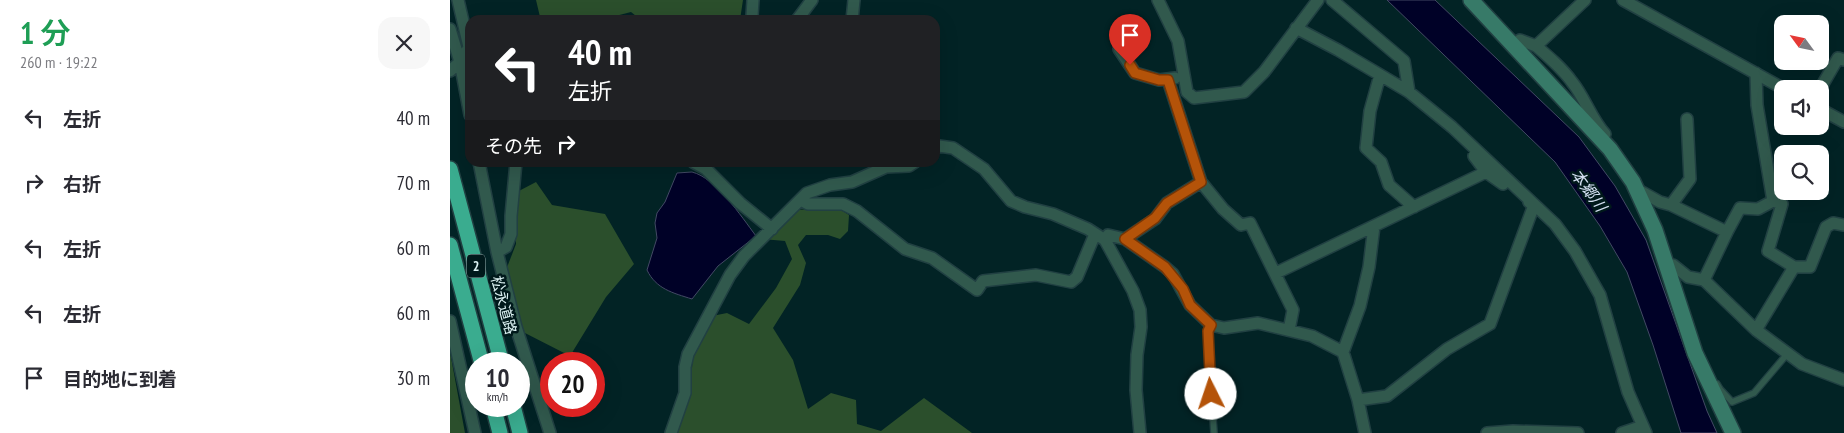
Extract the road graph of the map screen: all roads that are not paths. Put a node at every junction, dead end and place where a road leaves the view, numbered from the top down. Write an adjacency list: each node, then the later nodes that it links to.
1 (458, 0): 16 (street)
2 (754, 0): 11 (street)
3 (812, 0): 12 (street)
4 (854, 0): 13 (street)
5 (1158, 0): 25 (street)
6 (1318, 0): 14 (street)
7 (1332, 0): 31 (street)
8 (1471, 0): 17 (street)
9 (1585, 0): 18 (street)
10 (1623, 0): 24 (street)
11 (752, 15)
12 (801, 15)
13 (852, 15)
14 (1296, 28): 25 (street); 26 (street)
15 (450, 29): 22 (street)
16 (465, 30)
17 (1513, 46): 18 (street); 37 (street)
18 (1536, 46): 37 (street)
19 (1119, 49): 27 (street)
20 (465, 54): 22 (street)
21 (1844, 60): 28 (street)
22 (460, 62): 23 (street); 30 (street)
23 (450, 71)
24 (1756, 73): 29 (street); 47 (street)
25 (1184, 75): 27 (street)
26 (1380, 75): 31 (street); 50 (street)
27 (1168, 80): 44 (street)
28 (1825, 80)
29 (1774, 83)
30 (465, 88)
31 (1409, 92): 35 (street)
32 (1829, 113): 34 (street)
33 (1687, 120): 49 (street)
34 (1844, 122)
35 (1452, 126): 43 (street); 48 (street)
36 (940, 146): 55 (street)
37 (1610, 149): 45 (street)
38 (480, 167): 59 (street)
39 (515, 167): 59 (street)
40 (702, 167): 53 (street)
41 (881, 167): 46 (street)
42 (450, 169): 71 (highway, 松永道路 / 2)
43 (1486, 172): 48 (street); 50 (street)
44 (1201, 182): 56 (street); 63 (street)
45 (1639, 194): 49 (street); 61 (street)
46 (801, 200): 53 (street); 55 (street)
47 (1773, 201): 54 (street); 62 (street)
48 (1534, 205): 76 (street); 79 (street)
49 (1671, 205): 54 (street)
50 (1414, 207): 52 (street)
51 (1844, 225): 62 (street)
52 (1374, 226): 63 (street); 72 (street)
53 (772, 229): 84 (street)
54 (1727, 232): 64 (street)
55 (1095, 234): 57 (street)
56 (1125, 239): 57 (street); 67 (street)
57 (1105, 240): 85 (street)
58 (450, 245): 65 (highway, 2)
59 (497, 252): 83 (street)
60 (450, 260): 65 (highway)
61 (1666, 265): 64 (street); 74 (street)
62 (1794, 267): 69 (street)
63 (1276, 273): 68 (street)
64 (1704, 280): 69 (street)
65 (465, 301): 70 (highway, 2)
66 (450, 321): 80 (street)
67 (1211, 325): 68 (street); 86 (lane)
68 (1289, 330): 72 (street)
69 (1756, 330): 73 (street)
70 (479, 352)
71 (499, 352)
72 (1343, 352): 76 (street)
73 (1788, 353): 74 (lane); 75 (street)
74 (1705, 375): 91 (street)
75 (1844, 380)
76 (1358, 400): 87 (street)
77 (496, 417): 81 (highway)
78 (516, 417): 82 (highway)
79 (1644, 430): 90 (street)
80 (474, 433)
81 (500, 433)
82 (520, 433)
83 (550, 433)
84 (671, 433)
85 (1140, 433)
86 (1214, 433)
87 (1365, 433)
88 (1487, 433): 89 (street)
89 (1578, 433)
90 (1622, 433)
91 (1733, 433)

